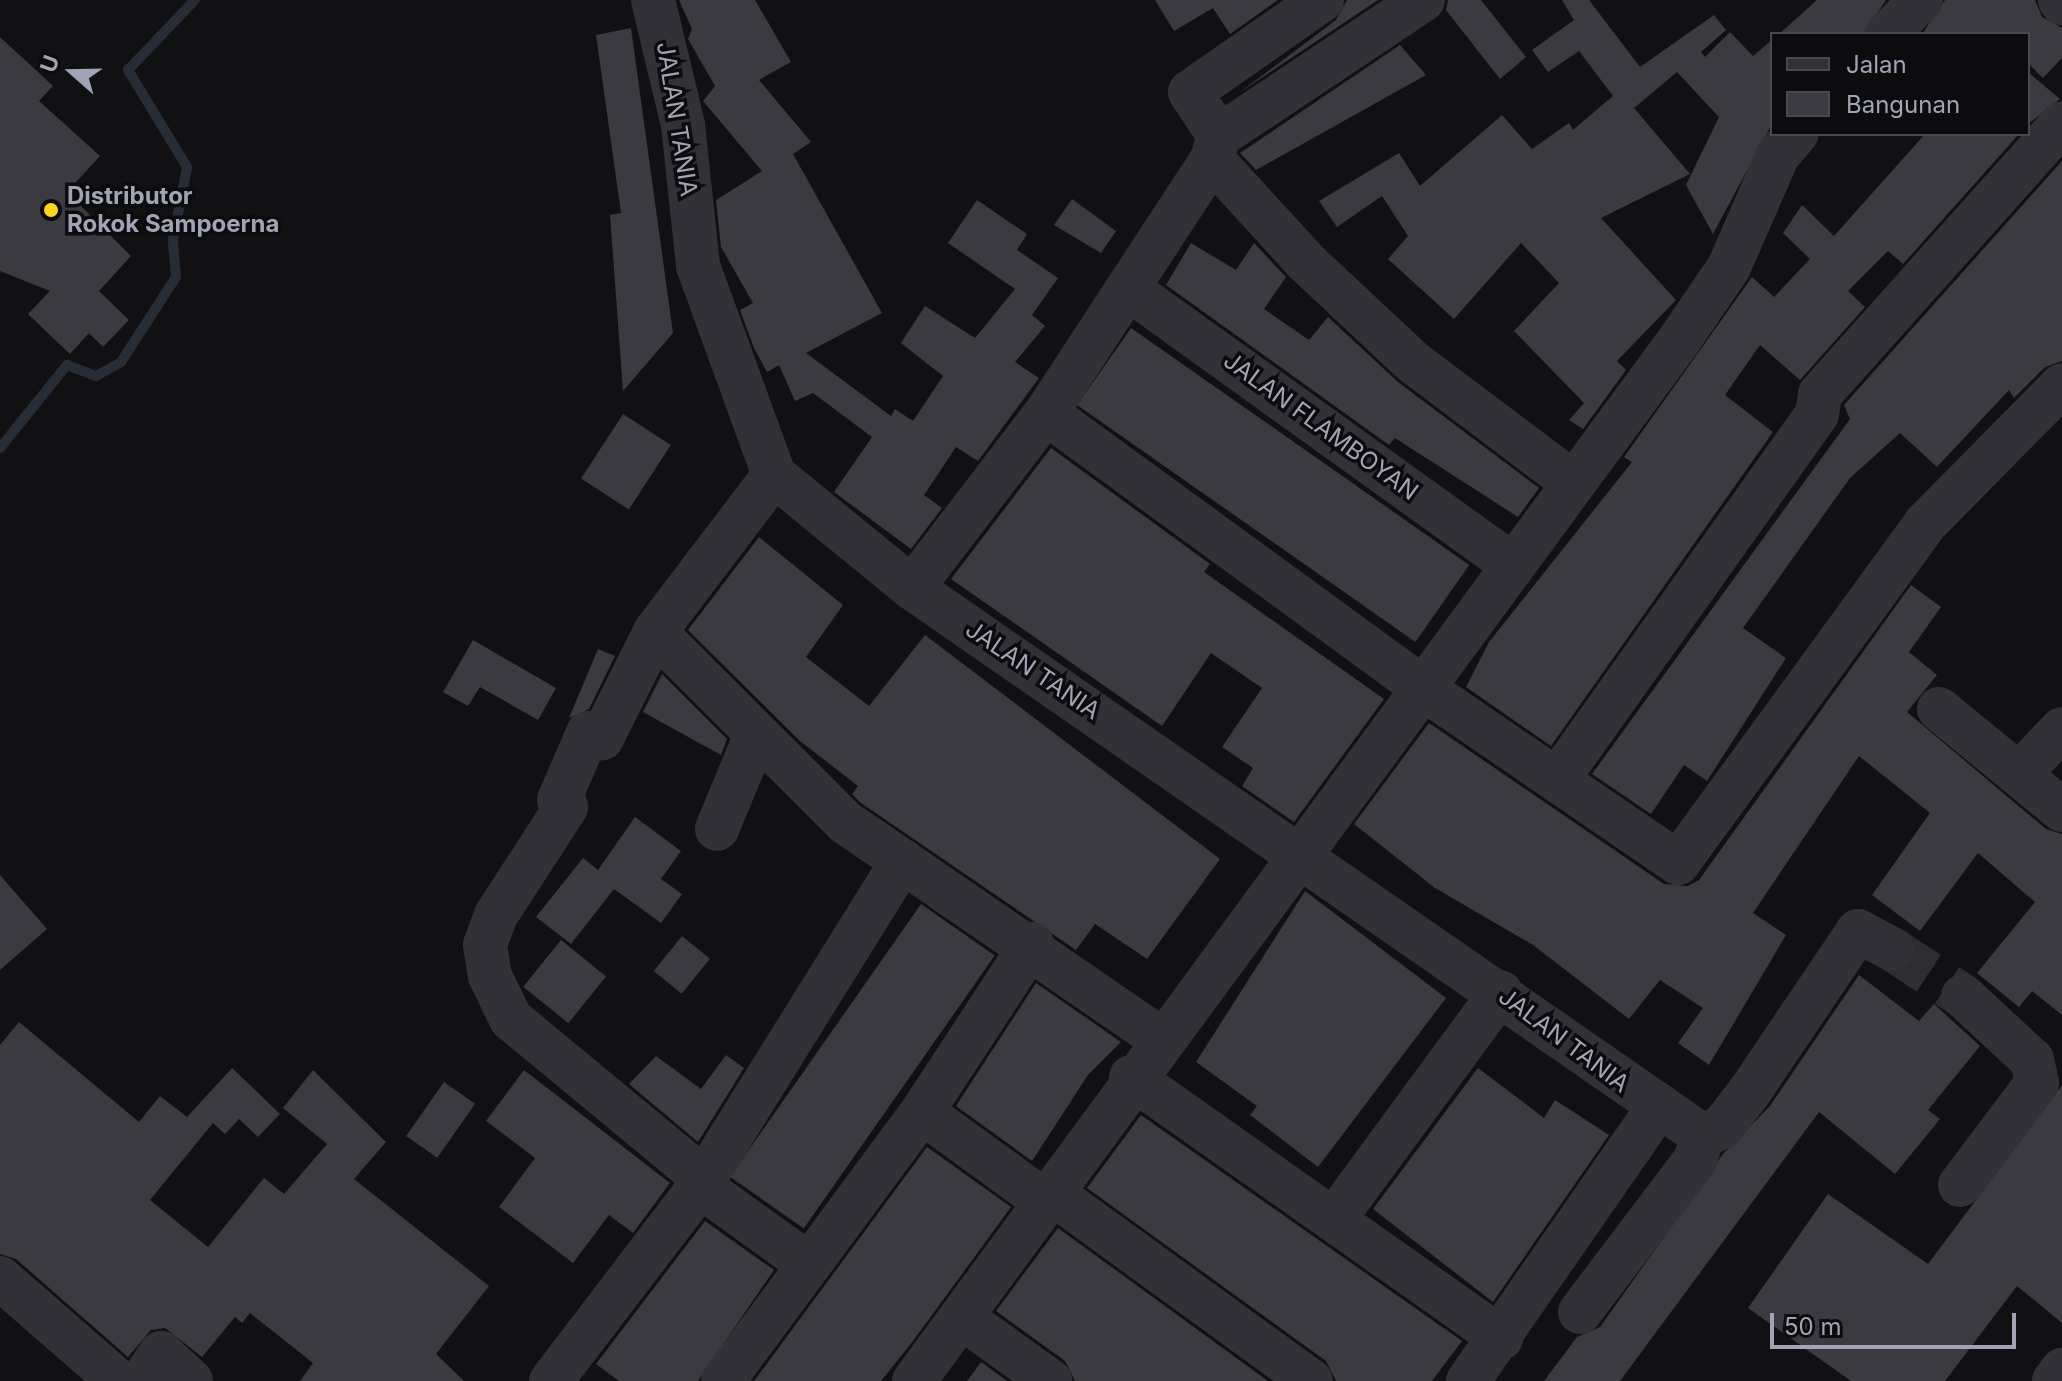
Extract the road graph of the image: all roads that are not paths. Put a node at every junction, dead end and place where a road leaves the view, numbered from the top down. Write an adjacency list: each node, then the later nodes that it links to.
1 (653, 0): 12 (street, JALAN TANIA)
2 (1322, 0): 8 (street)
3 (1423, 0): 8 (street)
4 (1921, 0): 5 (street)
5 (1889, 32)
6 (2062, 123): 22 (street)
7 (1794, 136): 13 (street)
8 (1215, 148): 9 (street); 13 (street)
9 (1130, 290): 11 (street); 14 (street, JALAN FLAMBOYAN)
10 (2062, 385): 22 (street)
11 (1046, 413): 15 (street); 17 (street)
12 (774, 475): 15 (street, JALAN TANIA); 16 (street)
13 (1571, 481): 14 (street)
14 (1510, 563): 17 (street)
15 (912, 588): 25 (street, JALAN TANIA)
16 (655, 632): 20 (street); 37 (street)
17 (1424, 689): 22 (street); 25 (street)
18 (1939, 709): 21 (street)
19 (2062, 729): 21 (street)
20 (756, 735): 24 (street); 26 (street)
21 (2019, 774): 23 (street)
22 (1557, 780)
23 (2062, 810)
24 (717, 829)
25 (1300, 851): 29 (street, JALAN TANIA); 31 (street)
26 (902, 861): 27 (street); 37 (street)
27 (1032, 944): 31 (street); 34 (street)
28 (1892, 949): 35 (street)
29 (1501, 992): 33 (street, JALAN TANIA); 39 (street)
30 (1963, 996): 36 (street)
31 (1161, 1039): 32 (street)
32 (1131, 1077): 38 (street); 39 (street)
33 (1658, 1108): 35 (street, JALAN TANIA); 44 (street)
34 (922, 1112): 38 (street); 40 (street)
35 (1703, 1136): 42 (street)
36 (1960, 1185)
37 (700, 1186): 40 (street); 49 (street)
38 (1049, 1197): 43 (street); 53 (street)
39 (1335, 1218): 44 (street)
40 (808, 1264): 50 (street)
41 (0, 1278): 46 (street)
42 (1580, 1312)
43 (961, 1317): 51 (street); 52 (street)
44 (1501, 1338): 54 (street)
45 (2062, 1370): 55 (street)
46 (118, 1381)
47 (142, 1381): 48 (street)
48 (191, 1381)
49 (551, 1381)
50 (723, 1381)
51 (914, 1381)
52 (1050, 1381)
53 (1311, 1381)
54 (1468, 1381)
55 (2054, 1381)

